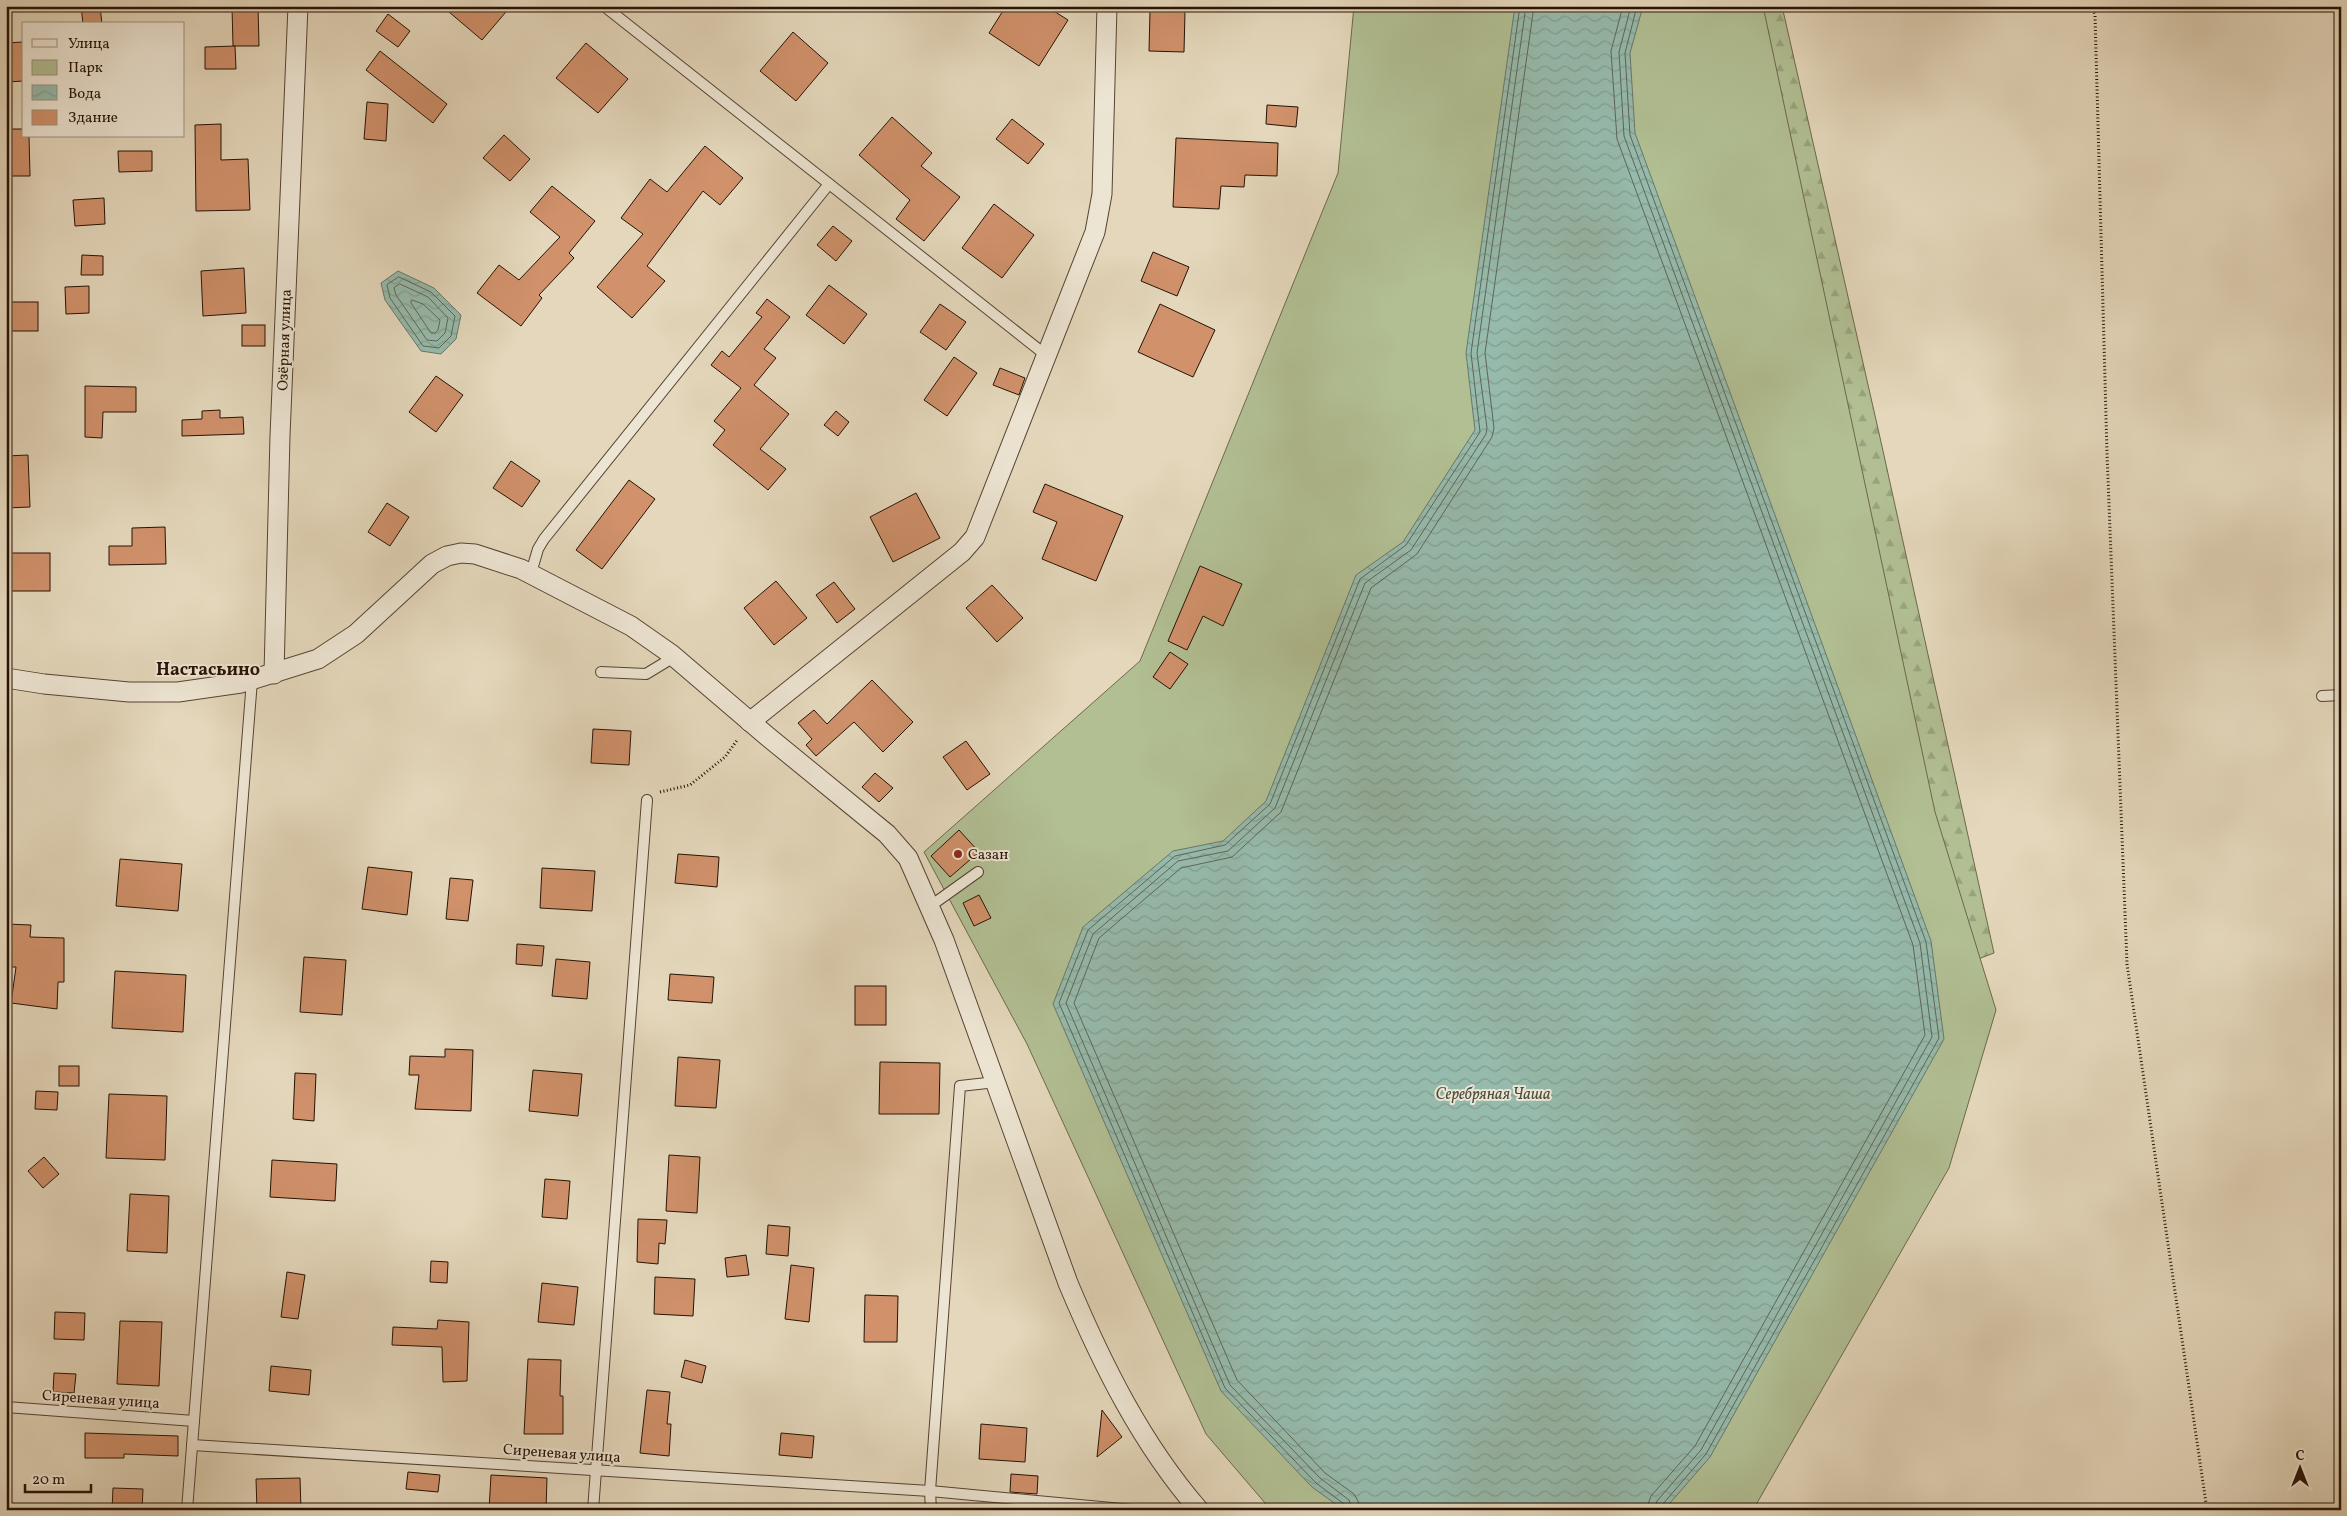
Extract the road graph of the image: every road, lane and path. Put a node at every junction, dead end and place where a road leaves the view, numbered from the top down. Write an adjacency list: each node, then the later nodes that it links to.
1 (298, 6): 10 (street, Озёрная улица)
2 (604, 6): 5 (lane)
3 (1107, 6): 6 (street)
4 (2092, 6): 30 (path)
5 (829, 184): 6 (lane); 7 (lane)
6 (1047, 356): 15 (street)
7 (531, 574): 8 (street); 10 (street)
8 (674, 657): 9 (lane); 15 (street)
9 (601, 672)
10 (274, 674): 12 (street)
11 (6, 678): 12 (street)
12 (252, 680): 21 (lane)
13 (2341, 695): 14 (lane)
14 (2322, 696)
15 (750, 722): 16 (path); 18 (street)
16 (647, 800): 23 (lane)
17 (978, 872): 18 (lane)
18 (929, 907): 19 (street)
19 (996, 1082): 24 (lane); 29 (street)
20 (6, 1407): 21 (lane, Сиреневая улица)
21 (194, 1421): 22 (lane)
22 (192, 1445): 23 (lane, Сиреневая улица); 25 (lane)
23 (596, 1470): 24 (lane, Сиреневая улица); 26 (lane)
24 (930, 1491): 27 (lane); 28 (lane, Сиреневая улица)
25 (187, 1510)
26 (593, 1510)
27 (931, 1510)
28 (1133, 1510)
29 (1199, 1510)
30 (2207, 1510)

